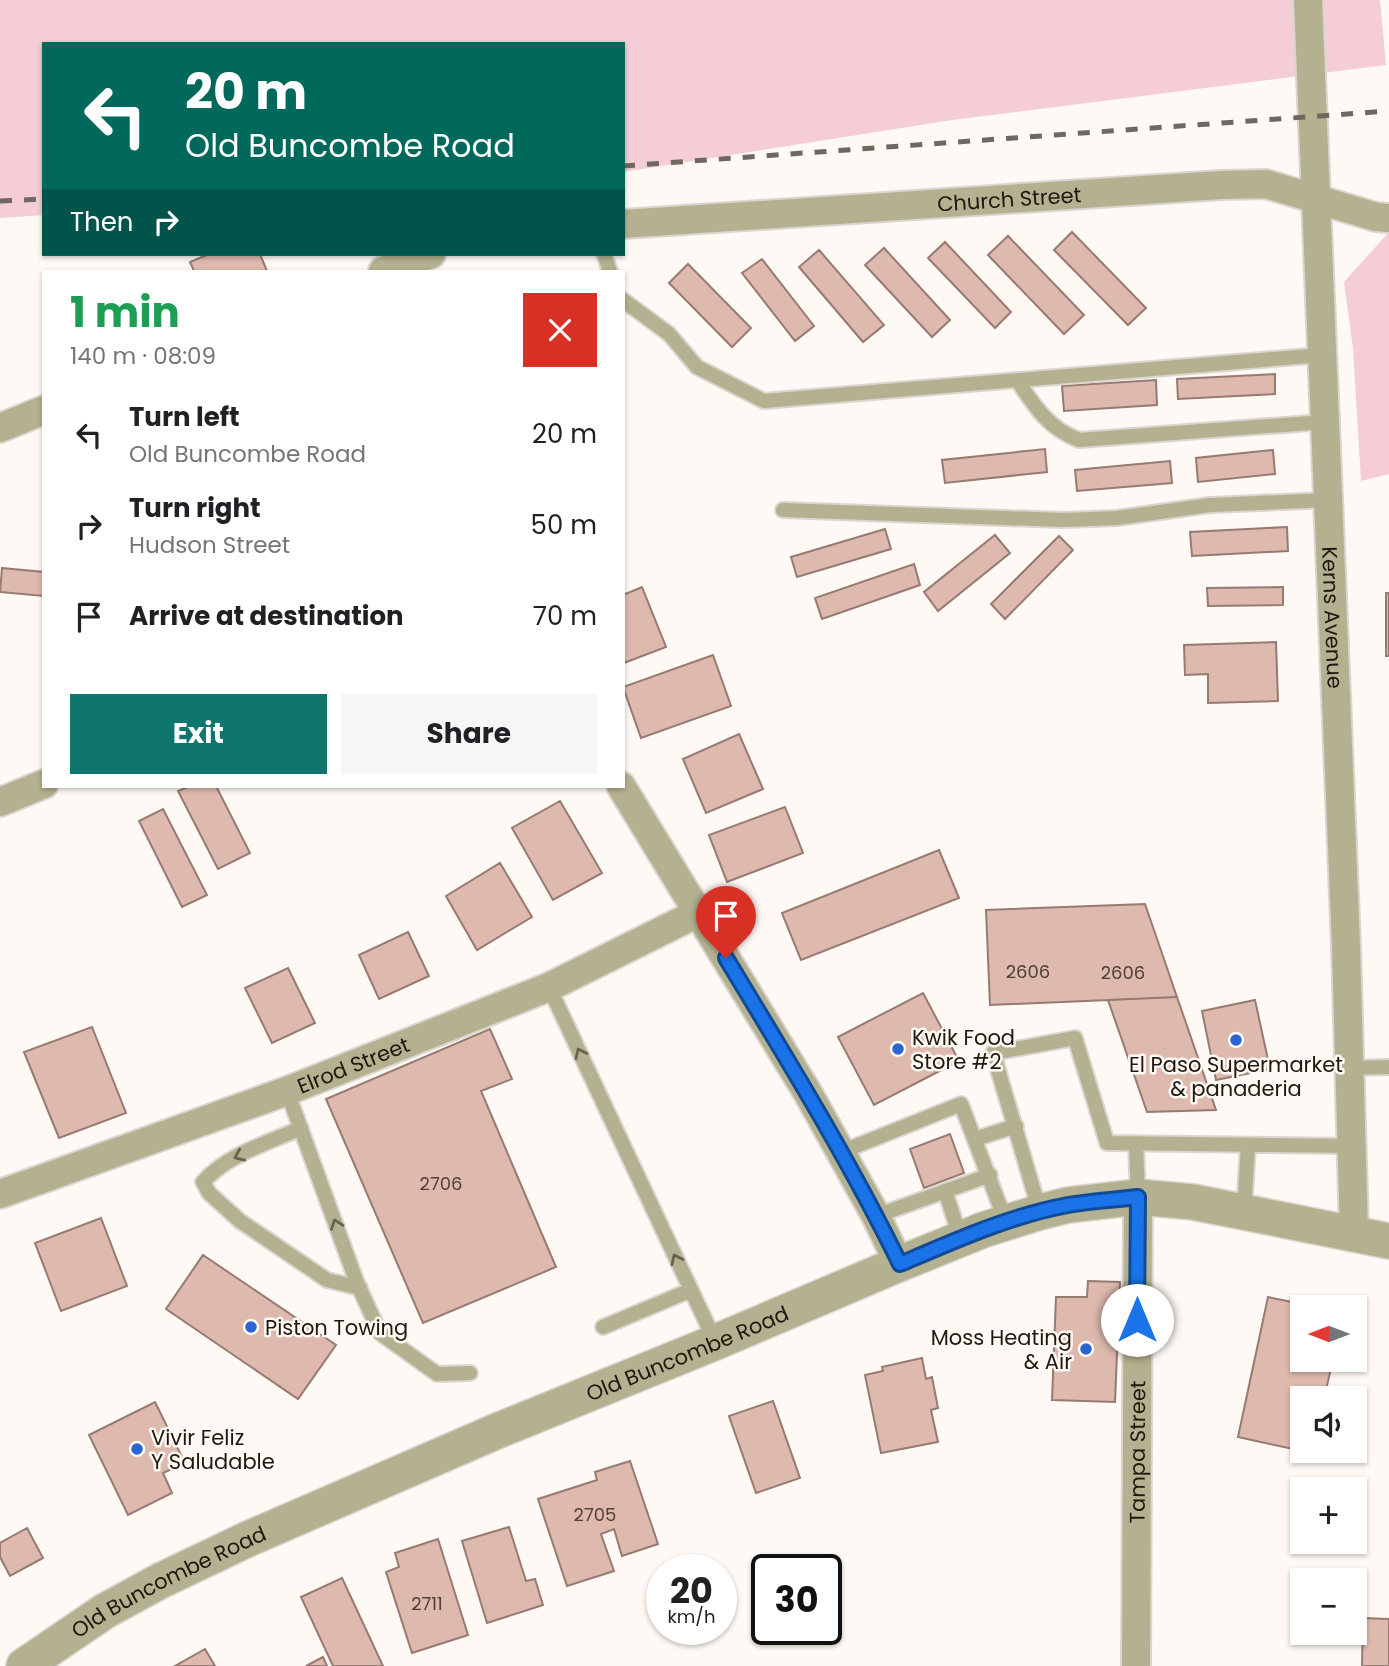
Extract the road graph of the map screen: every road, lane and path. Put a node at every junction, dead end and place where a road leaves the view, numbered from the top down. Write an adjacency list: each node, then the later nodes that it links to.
1 (1308, 0): 2 (street, Kerns Avenue)
2 (1315, 199): 3 (street, Church Street); 4 (street, Church Street); 8 (street, Kerns Avenue)
3 (1389, 218)
4 (625, 224)
5 (425, 256): 6 (street)
6 (386, 270)
7 (625, 301): 9 (lane)
8 (1322, 355): 9 (lane); 11 (street, Kerns Avenue)
9 (1017, 380): 11 (lane)
10 (42, 411): 12 (street)
11 (1324, 422): 13 (street, Kerns Avenue)
12 (0, 428)
13 (1328, 500): 14 (lane); 21 (street, Kerns Avenue)
14 (783, 510)
15 (42, 785): 17 (street)
16 (622, 788): 18 (street)
17 (0, 802)
18 (698, 913): 19 (street, Elrod Street); 29 (street)
19 (549, 987): 22 (street, Elrod Street); 43 (lane, one-way to 19)
20 (1389, 1067): 21 (lane)
21 (1349, 1068): 28 (street, Kerns Avenue)
22 (287, 1091): 24 (lane); 32 (street, Elrod Street)
23 (1016, 1126): 25 (lane); 26 (lane); 34 (lane)
24 (301, 1128): 42 (lane, one-way to 24); 42 (lane, one-way to 42)
25 (975, 1139): 29 (lane); 30 (lane)
26 (1136, 1144): 27 (lane); 33 (lane)
27 (1248, 1145): 28 (lane); 35 (lane)
28 (1352, 1146): 38 (street, Kerns Avenue)
29 (841, 1152): 36 (street)
30 (990, 1175): 31 (lane); 37 (lane)
31 (944, 1191): 36 (lane); 39 (lane)
32 (0, 1194)
33 (1138, 1197): 34 (street, Old Buncombe Road); 35 (street, Old Buncombe Road); 48 (street, Tampa Street)
34 (1040, 1212): 37 (street, Old Buncombe Road)
35 (1244, 1212): 38 (street, Old Buncombe Road)
36 (876, 1216): 41 (street)
37 (1006, 1222): 39 (street, Old Buncombe Road)
38 (1354, 1233): 40 (street, Old Buncombe Road)
39 (961, 1238): 41 (street, Old Buncombe Road)
40 (1389, 1241)
41 (900, 1264): 45 (street, Old Buncombe Road)
42 (360, 1288): 46 (lane)
43 (691, 1290): 44 (lane); 45 (lane)
44 (603, 1327)
45 (716, 1342): 47 (street, Old Buncombe Road)
46 (470, 1373)
47 (24, 1666)
48 (1136, 1666)

